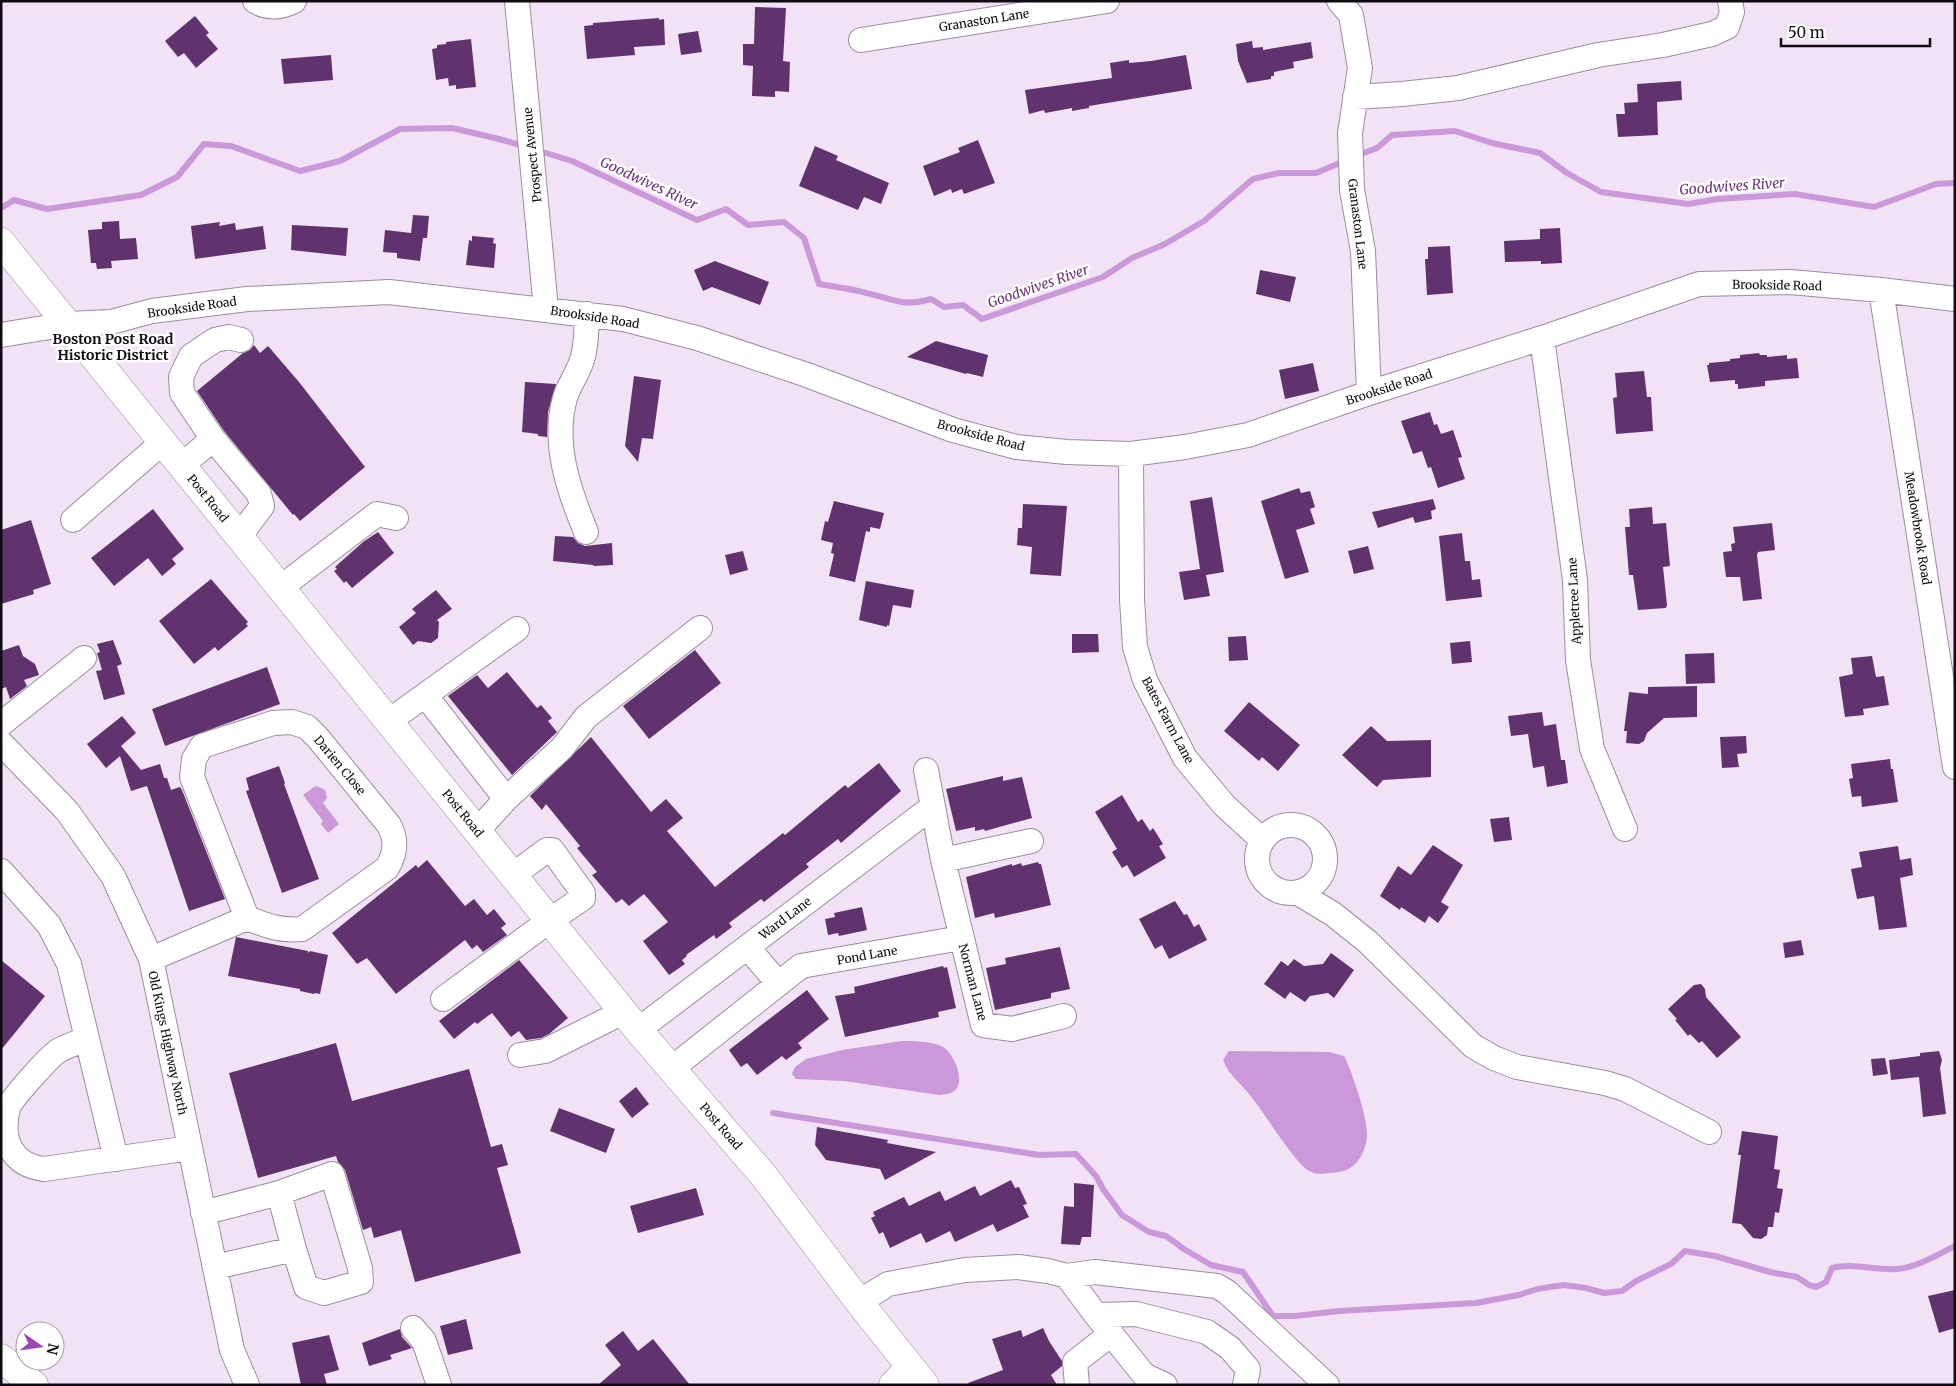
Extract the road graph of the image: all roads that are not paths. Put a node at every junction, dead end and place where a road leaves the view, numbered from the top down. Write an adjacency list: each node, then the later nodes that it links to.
1 (255, 1): 2 (street)
2 (294, 1)
3 (517, 1): 12 (street, Prospect Avenue)
4 (1107, 1): 7 (street, Granaston Lane)
5 (1339, 1): 8 (street, Granaston Lane)
6 (1730, 1): 8 (street)
7 (861, 40)
8 (1355, 97): 18 (street, Granaston Lane)
9 (1, 242): 14 (main road, Post Road)
10 (1881, 290): 11 (street, Brookside Road); 16 (street, Brookside Road); 35 (street, Meadowbrook Road)
11 (1955, 299)
12 (546, 309): 13 (street, Brookside Road); 14 (street, Brookside Road)
13 (587, 314): 21 (street, Brookside Road); 25 (street)
14 (68, 324): 15 (street, Brookside Road); 20 (main road, Post Road)
15 (1, 334)
16 (1542, 338): 18 (street, Brookside Road); 39 (street, Appletree Lane)
17 (241, 340): 19 (street)
18 (1369, 393): 21 (street, Brookside Road)
19 (213, 439): 22 (street); 26 (street)
20 (163, 442): 22 (main road, Post Road); 24 (street)
21 (1130, 454): 41 (street, Bates Farm Lane)
22 (182, 465): 26 (main road, Post Road)
23 (396, 518): 27 (street)
24 (73, 520)
25 (586, 532)
26 (239, 537): 27 (main road, Post Road)
27 (280, 588): 32 (main road, Post Road)
28 (700, 628): 37 (street)
29 (517, 629): 31 (street)
30 (84, 658): 33 (street)
31 (425, 695): 32 (street); 37 (street)
32 (389, 721): 40 (main road, Post Road)
33 (1, 724)
34 (1, 743): 51 (street, Old Kings Highway North)
35 (1955, 767)
36 (926, 770): 38 (street, Norman Lane)
37 (506, 799): 40 (street)
38 (932, 807): 43 (street, Norman Lane); 50 (street, Ward Lane)
39 (1624, 829)
40 (477, 831): 45 (main road, Post Road)
41 (1262, 840): 46 (street); 46 (street)
42 (1031, 842): 43 (street)
43 (943, 860): 49 (street, Norman Lane)
44 (1, 871): 56 (street)
45 (513, 874): 48 (main road, Post Road); 48 (street)
46 (1298, 894): 59 (street)
47 (247, 918): 47 (street, Darien Close); 51 (street)
48 (550, 920): 53 (street); 55 (main road, Post Road)
49 (961, 938): 52 (street, Pond Lane); 54 (street, Norman Lane)
50 (747, 947): 52 (street); 55 (street, Ward Lane)
51 (150, 960): 60 (street, Old Kings Highway North)
52 (779, 984): 58 (street, Pond Lane)
53 (442, 999)
54 (1064, 1016)
55 (630, 1021): 57 (street, Ward Lane); 58 (main road, Post Road)
56 (86, 1039): 61 (street); 61 (street)
57 (520, 1055)
58 (672, 1069): 67 (main road, Post Road)
59 (1709, 1132)
60 (190, 1148): 61 (street); 63 (street, Old Kings Highway North)
61 (116, 1159)
62 (279, 1193): 63 (street); 64 (street); 64 (street)
63 (203, 1213): 65 (street, Old Kings Highway North)
64 (294, 1249): 65 (street)
65 (215, 1267): 75 (street, Old Kings Highway North)
66 (1067, 1276): 67 (street); 68 (street); 79 (street)
67 (859, 1302): 72 (main road, Post Road)
68 (1096, 1316): 70 (street); 78 (street)
69 (413, 1328): 73 (street)
70 (1111, 1334): 76 (street); 77 (street)
71 (1, 1358): 74 (main road)
72 (909, 1379)
73 (438, 1383)
74 (34, 1385)
75 (247, 1385)
76 (1077, 1385)
77 (1165, 1385)
78 (1245, 1385)
79 (1327, 1385)

